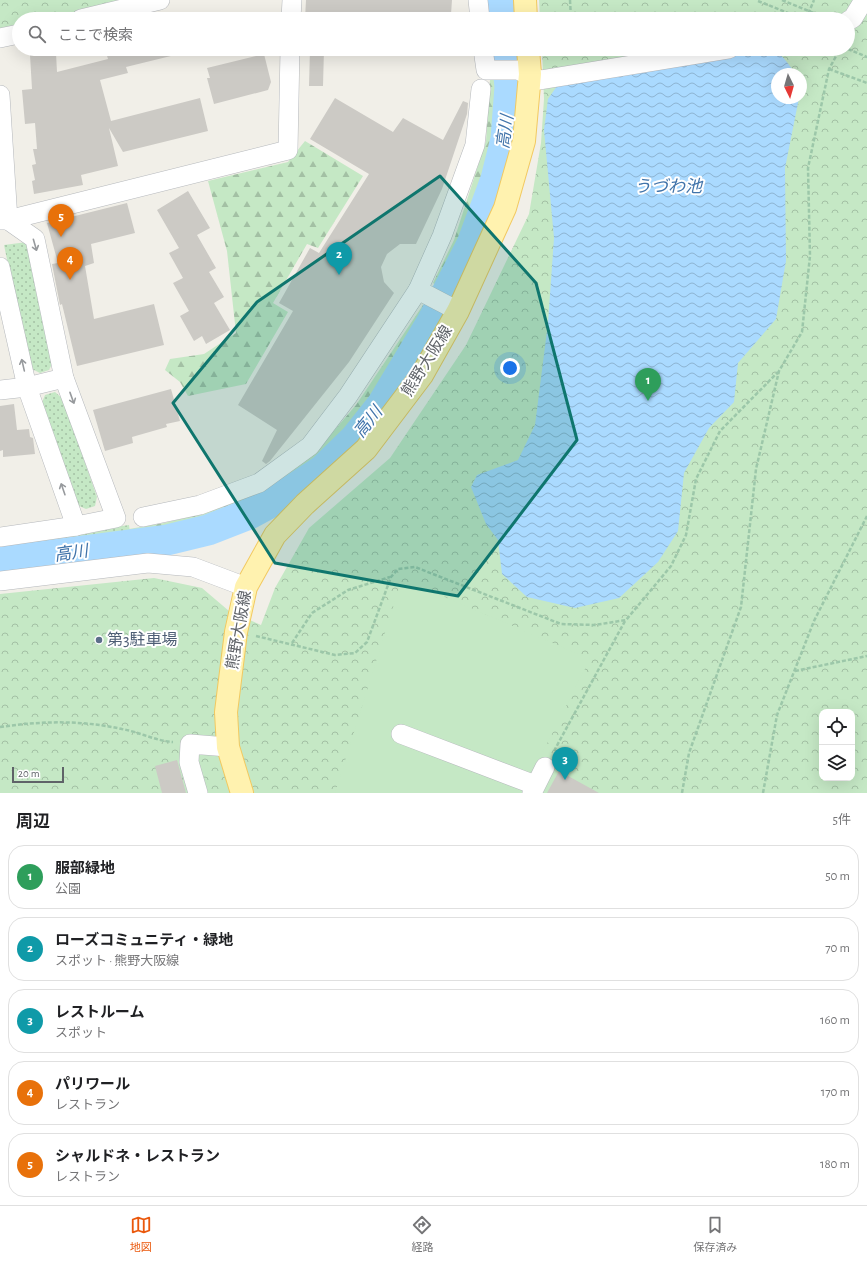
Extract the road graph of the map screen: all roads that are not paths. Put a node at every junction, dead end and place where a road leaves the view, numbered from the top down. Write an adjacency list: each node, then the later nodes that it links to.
1 (160, 0): 7 (street)
2 (292, 0): 8 (street)
3 (478, 0): 9 (street)
4 (525, 0): 10 (main road)
5 (856, 0): 11 (street)
6 (864, 0): 12 (street)
7 (110, 12)
8 (291, 12)
9 (479, 12)
10 (526, 12)
11 (850, 12)
12 (855, 15)
13 (12, 35): 14 (street)
14 (0, 38)
15 (290, 56): 23 (street)
16 (484, 56): 20 (street)
17 (524, 56): 20 (main road, 熊野大阪線)
18 (633, 56): 20 (street)
19 (686, 56): 20 (street)
20 (516, 71): 26 (main road, 熊野大阪線)
21 (481, 89): 25 (street)
22 (0, 95): 23 (street)
23 (3, 225): 27 (street, one-way to 27)
24 (0, 267): 28 (street, one-way to 24)
25 (418, 290): 26 (street); 30 (street)
26 (458, 311): 34 (main road, 熊野大阪線)
27 (64, 378): 28 (street); 31 (street, one-way to 31)
28 (28, 387): 29 (street); 31 (street, one-way to 28)
29 (0, 390)
30 (143, 518)
31 (76, 526): 32 (street)
32 (0, 537)
33 (0, 581): 34 (street)
34 (246, 587): 36 (main road, 熊野大阪線)
35 (401, 734): 38 (street)
36 (228, 747): 39 (street); 40 (main road, 熊野大阪線)
37 (545, 766): 38 (street)
38 (534, 789)
39 (198, 793)
40 (242, 793)

